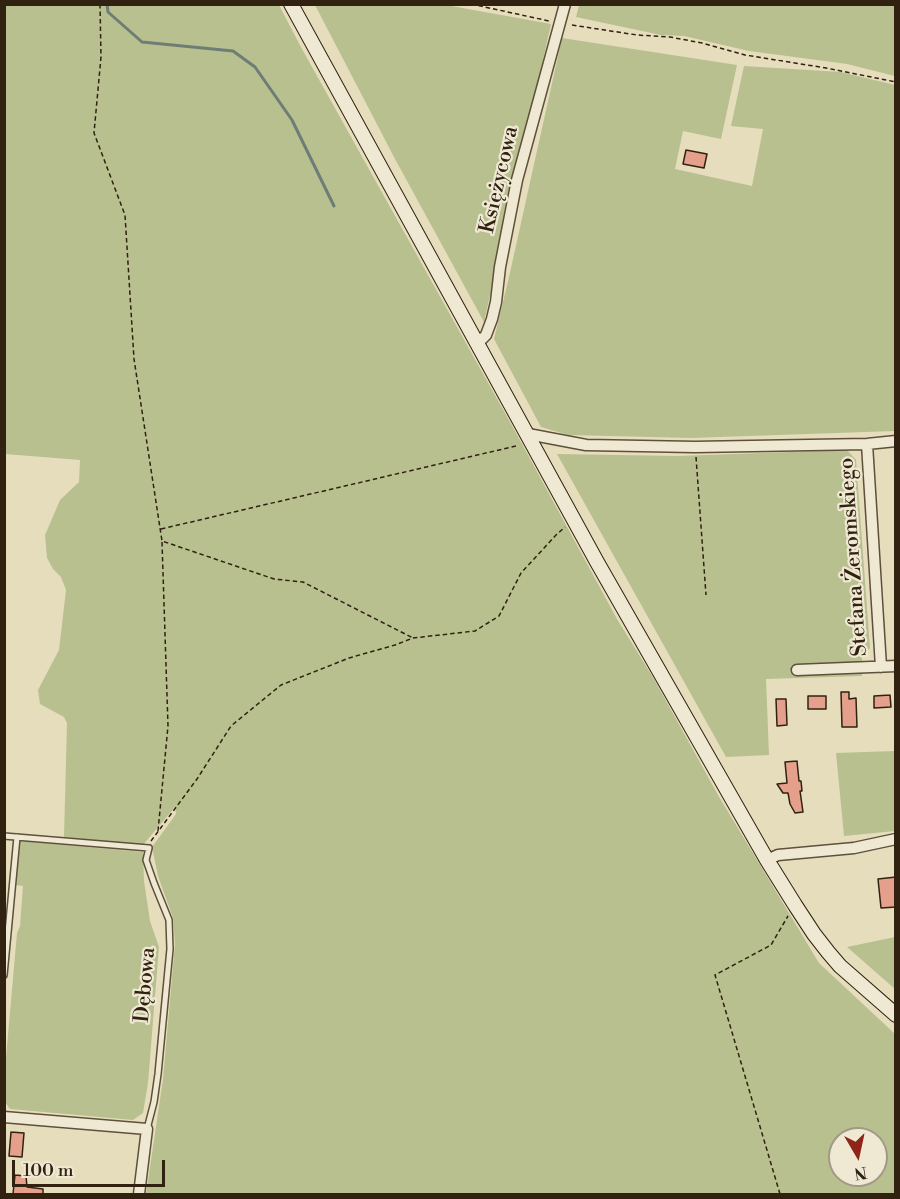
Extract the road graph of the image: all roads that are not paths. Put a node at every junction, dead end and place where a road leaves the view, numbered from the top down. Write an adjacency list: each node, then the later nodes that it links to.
1 (291, 4): 3 (street)
2 (565, 4): 3 (street, Księżycowa)
3 (478, 343): 4 (street)
4 (528, 434): 6 (street, Stefana Żeromskiego); 13 (street)
5 (896, 441): 6 (street, Stefana Żeromskiego)
6 (867, 444): 8 (street, Stefana Żeromskiego)
7 (896, 666): 8 (street)
8 (881, 667): 9 (street)
9 (797, 670)
10 (4, 836): 11 (lane)
11 (17, 837): 14 (lane); 17 (lane, Dębowa)
12 (896, 839): 13 (street)
13 (767, 860): 15 (street)
14 (4, 975)
15 (896, 1015)
16 (4, 1117): 17 (street)
17 (147, 1129): 18 (street, Dębowa)
18 (139, 1194)

